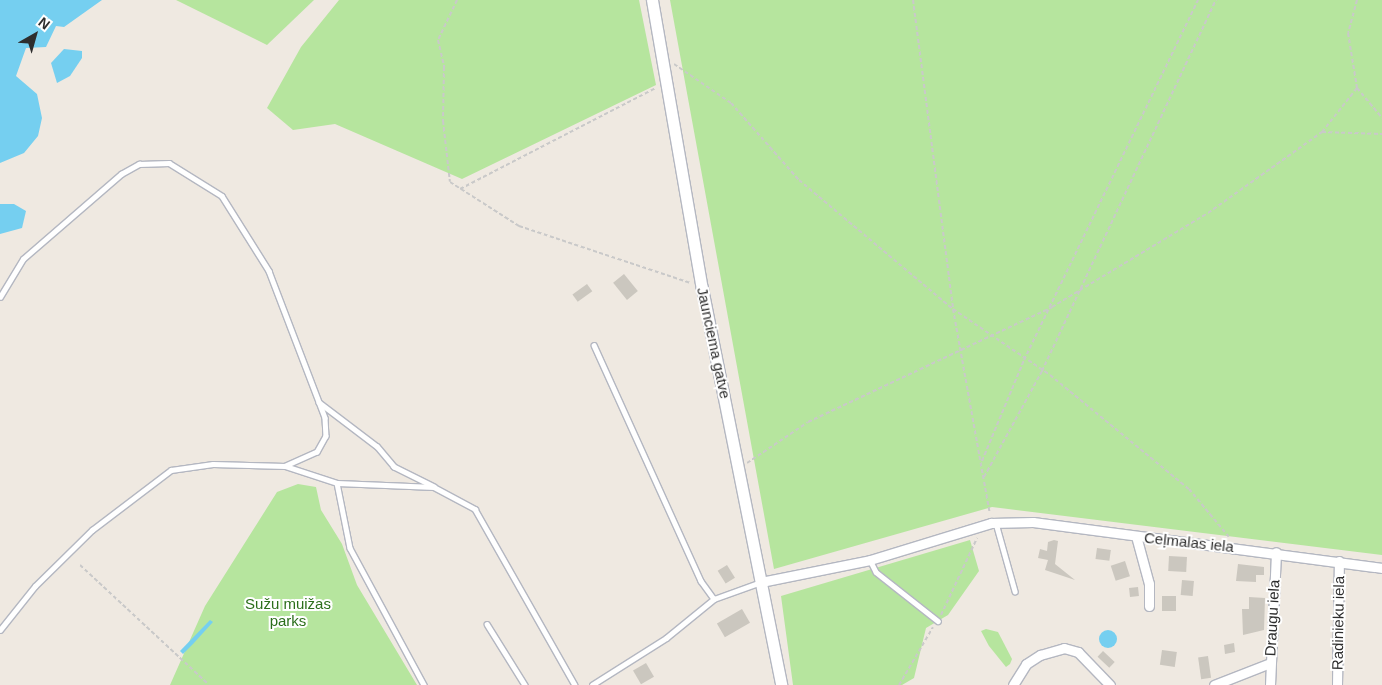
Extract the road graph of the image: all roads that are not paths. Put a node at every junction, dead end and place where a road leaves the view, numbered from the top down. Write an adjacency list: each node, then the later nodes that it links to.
1 (652, 0): 14 (main road, Jaunciema gatve)
2 (0, 297): 4 (lane)
3 (594, 346): 16 (lane)
4 (319, 403): 5 (lane); 7 (lane)
5 (285, 466): 6 (lane); 20 (lane)
6 (337, 482): 7 (lane); 22 (lane)
7 (434, 486): 24 (lane)
8 (994, 523): 9 (street, Ceļmalas iela); 11 (street); 15 (lane)
9 (1136, 536): 10 (street, Ceļmalas iela); 17 (street)
10 (1276, 552): 12 (street, Ceļmalas iela); 21 (street, Draugu iela)
11 (870, 560): 14 (street); 18 (lane)
12 (1339, 561): 13 (street, Ceļmalas iela); 31 (street, Radinieku iela)
13 (1382, 568)
14 (761, 582): 16 (lane); 26 (main road, Jaunciema gatve)
15 (1015, 591)
16 (714, 600): 25 (lane)
17 (1149, 606)
18 (938, 621)
19 (487, 624): 23 (lane)
20 (0, 630)
21 (1270, 663): 29 (street); 30 (street, Draugu iela)
22 (424, 685)
23 (525, 685)
24 (575, 685)
25 (592, 685)
26 (780, 685)
27 (1013, 685): 28 (street)
28 (1110, 685)
29 (1214, 685)
30 (1270, 685)
31 (1337, 685)

